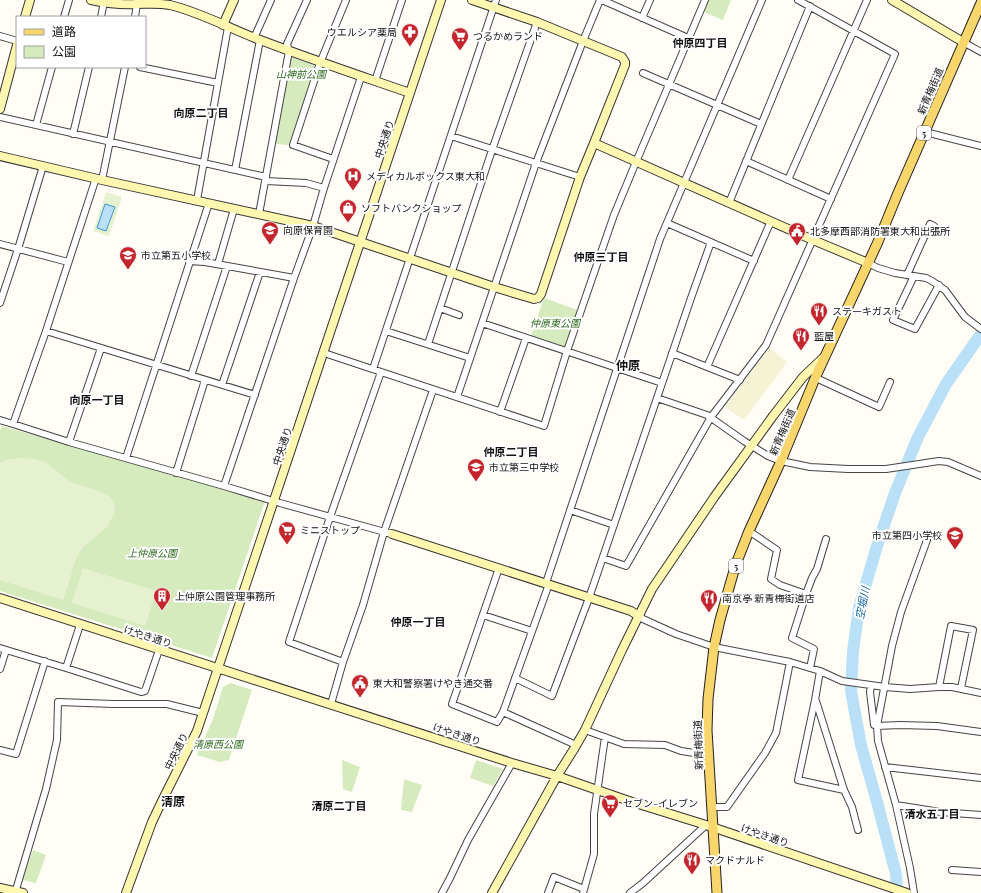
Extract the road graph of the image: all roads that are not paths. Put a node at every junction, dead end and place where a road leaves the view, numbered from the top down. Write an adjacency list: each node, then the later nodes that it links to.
1 (30, 0): 23 (street)
2 (69, 0): 24 (street)
3 (91, 0): 18 (street)
4 (234, 0): 29 (street)
5 (271, 0): 33 (street)
6 (306, 0): 38 (street)
7 (346, 0): 40 (street)
8 (402, 0): 47 (street)
9 (441, 0): 50 (street, 中央通り)
10 (472, 0): 19 (street)
11 (601, 0): 27 (street); 35 (street)
12 (650, 0): 27 (street)
13 (704, 0): 32 (street)
14 (762, 0): 51 (street)
15 (798, 0): 22 (street)
16 (867, 0): 30 (street)
17 (892, 0): 36 (street)
18 (104, 2): 21 (street); 25 (street)
19 (495, 3): 28 (street); 58 (street)
20 (981, 3): 36 (main road, 新青梅街道 / 5)
21 (137, 4): 26 (street); 29 (street)
22 (810, 6): 30 (street); 54 (street)
23 (25, 16)
24 (64, 16)
25 (101, 16)
26 (135, 16)
27 (642, 18): 32 (street)
28 (537, 22): 35 (street); 62 (street)
29 (226, 26): 33 (street); 48 (street)
30 (853, 31): 74 (street); 77 (street)
31 (0, 36): 34 (street)
32 (688, 38): 49 (street)
33 (257, 39): 38 (street); 70 (street)
34 (16, 41)
35 (583, 41): 60 (street); 68 (street)
36 (963, 42): 39 (street); 56 (main road, 新青梅街道 / 5)
37 (16, 49): 52 (street)
38 (289, 51): 40 (street); 73 (street)
39 (981, 52)
40 (320, 63): 46 (street); 64 (street)
41 (52, 68): 55 (street)
42 (89, 68): 57 (street)
43 (125, 68): 59 (street)
44 (145, 68): 48 (street)
45 (643, 73): 49 (street)
46 (361, 77): 47 (street); 64 (street)
47 (375, 81): 50 (street)
48 (218, 83): 67 (street)
49 (669, 85): 51 (street); 66 (street)
50 (410, 92): 88 (street, 中央通り)
51 (717, 105): 54 (street); 75 (street)
52 (0, 109)
53 (0, 117): 55 (street)
54 (761, 124): 65 (street)
55 (36, 125): 57 (street)
56 (924, 132): 61 (street); 96 (main road, 新青梅街道 / 5)
57 (73, 134): 59 (street)
58 (451, 136): 62 (street); 92 (street)
59 (110, 142): 67 (street); 72 (street)
60 (594, 143): 66 (street); 71 (street)
61 (981, 146)
62 (492, 150): 68 (street); 100 (street)
63 (0, 156): 69 (street)
64 (333, 159): 76 (street)
65 (746, 161): 74 (street); 80 (street)
66 (636, 162): 75 (street); 116 (street)
67 (204, 163): 70 (street); 78 (street)
68 (536, 163): 71 (street); 104 (street)
69 (43, 166): 72 (street); 91 (street)
70 (235, 170): 73 (street)
71 (580, 177): 104 (street)
72 (99, 179): 78 (street); 95 (street)
73 (266, 179): 76 (street); 82 (street)
74 (788, 180): 77 (street)
75 (684, 183): 80 (street); 84 (street)
76 (324, 188): 85 (street)
77 (831, 199): 87 (street)
78 (197, 200): 79 (street)
79 (208, 203): 81 (street); 93 (street)
80 (729, 203): 83 (street)
81 (234, 209): 82 (street); 97 (street)
82 (259, 214): 85 (street)
83 (771, 221): 87 (street); 94 (street)
84 (667, 223): 89 (street); 122 (street)
85 (313, 226): 88 (street); 102 (street)
86 (934, 226): 101 (street)
87 (813, 240): 96 (street); 128 (street)
88 (360, 242): 92 (street); 115 (street, 中央通り)
89 (711, 242): 94 (street); 117 (street)
90 (0, 244): 91 (street)
91 (18, 249): 95 (street); 105 (street)
92 (410, 258): 100 (street); 111 (street)
93 (189, 261): 97 (street); 120 (street)
94 (754, 261): 121 (street)
95 (68, 262): 110 (street)
96 (868, 263): 101 (street); 118 (main road, 新青梅街道 / 5)
97 (218, 264): 98 (street)
98 (227, 266): 99 (street); 125 (street)
99 (260, 272): 102 (street); 131 (street)
100 (452, 272): 104 (street); 106 (street)
101 (911, 276): 103 (street); 103 (street)
102 (294, 278): 133 (street)
103 (939, 285): 109 (street)
104 (494, 287): 108 (street)
105 (0, 303)
106 (440, 308): 107 (street); 113 (street)
107 (459, 314)
108 (482, 323): 112 (street); 119 (street)
109 (981, 329)
110 (46, 331): 114 (street); 139 (street)
111 (386, 331): 113 (street); 123 (street)
112 (526, 338): 116 (street); 136 (street)
113 (428, 344): 119 (street)
114 (101, 348): 120 (street); 140 (street)
115 (324, 352): 123 (street); 147 (street, 中央通り)
116 (568, 352): 122 (street); 136 (street)
117 (672, 353): 121 (street); 129 (street)
118 (826, 355): 126 (main road, 新青梅街道 / 5); 141 (street)
119 (470, 358): 134 (street)
120 (156, 365): 125 (street); 142 (street)
121 (707, 367): 128 (street)
122 (618, 368): 129 (street); 148 (street)
123 (373, 369): 124 (street)
124 (381, 372): 132 (street); 149 (street)
125 (191, 376): 127 (street)
126 (816, 378): 130 (street); 143 (main road, 新青梅街道 / 5)
127 (205, 380): 131 (street); 144 (street)
128 (740, 380): 137 (street)
129 (662, 382): 135 (street)
130 (890, 382)
131 (222, 385): 133 (street)
132 (433, 390): 134 (street); 152 (street)
133 (255, 395): 146 (street)
134 (457, 398): 136 (street)
135 (657, 398): 137 (street); 150 (street)
136 (500, 412)
137 (711, 418): 141 (street); 155 (street)
138 (0, 420): 139 (street)
139 (13, 424): 140 (street)
140 (69, 442): 142 (street)
141 (752, 446): 143 (street); 162 (street)
142 (126, 458): 144 (street)
143 (781, 461): 145 (street); 151 (main road, 新青梅街道 / 5)
144 (176, 473): 146 (street)
145 (981, 476)
146 (224, 486): 147 (street)
147 (274, 501): 149 (street); 172 (street, 中央通り)
148 (570, 510): 150 (street); 157 (street)
149 (330, 517): 152 (street); 169 (street)
150 (614, 525): 155 (street)
151 (749, 531): 158 (street); 165 (main road, 新青梅街道 / 5)
152 (388, 533): 156 (street); 169 (street)
153 (826, 539): 158 (street)
154 (927, 540): 178 (street)
155 (603, 558): 160 (street)
156 (499, 568): 157 (street); 161 (street)
157 (548, 584): 160 (street); 164 (street)
158 (806, 594): 173 (street)
159 (0, 598): 163 (street, けやき通り)
160 (589, 598): 162 (street); 176 (street)
161 (483, 615): 164 (street); 184 (street)
162 (639, 616): 165 (street); 187 (street)
163 (80, 625): 167 (street, けやき通り); 171 (street)
164 (532, 631): 176 (street)
165 (714, 647): 170 (street); 192 (main road, 新青梅街道 / 5)
166 (3, 649): 168 (street); 174 (street)
167 (159, 650): 171 (street); 172 (street, けやき通り)
168 (45, 661): 171 (street); 191 (street)
169 (343, 662): 183 (street)
170 (790, 662): 173 (street); 200 (street)
171 (66, 668)
172 (218, 668): 183 (street, けやき通り); 185 (street, 中央通り)
173 (810, 668): 175 (street)
174 (0, 669)
175 (820, 671): 177 (street); 182 (street)
176 (515, 678): 184 (street)
177 (870, 686): 178 (street); 186 (street)
178 (885, 687): 179 (street); 186 (street)
179 (939, 687): 180 (street); 180 (street)
180 (960, 688): 181 (street)
181 (981, 693)
182 (815, 700): 198 (street); 198 (street)
183 (331, 704): 193 (street, けやき通り)
184 (503, 712): 190 (street)
185 (204, 713): 207 (street); 209 (street, 中央通り)
186 (877, 726): 188 (street); 194 (street)
187 (585, 730): 189 (street); 190 (street)
188 (981, 732)
189 (604, 737): 192 (street); 197 (street)
190 (576, 745): 195 (street)
191 (0, 750)
192 (708, 755): 200 (main road, 新青梅街道 / 5)
193 (512, 763): 195 (street, けやき通り); 210 (street)
194 (885, 766): 196 (street); 199 (street)
195 (557, 776): 197 (street, けやき通り); 211 (street)
196 (981, 778)
197 (598, 790): 202 (street, けやき通り); 208 (street)
198 (844, 790): 203 (street)
199 (896, 805): 201 (street); 216 (street)
200 (712, 808): 202 (main road, 新青梅街道 / 5)
201 (981, 815)
202 (709, 826): 213 (street); 214 (main road, 新青梅街道 / 5); 215 (street, けやき通り)
203 (858, 830)
204 (952, 870): 205 (street)
205 (981, 872)
206 (0, 888): 207 (street)
207 (18, 892)
208 (583, 892): 212 (street)
209 (126, 893)
210 (442, 893)
211 (492, 893)
212 (548, 893)
213 (630, 893)
214 (717, 893)
215 (907, 893)
216 (914, 893)

